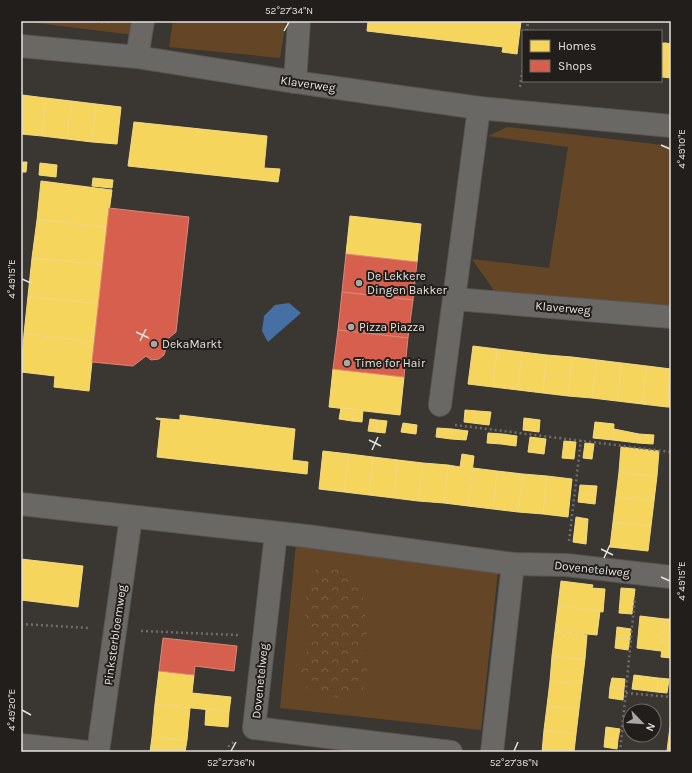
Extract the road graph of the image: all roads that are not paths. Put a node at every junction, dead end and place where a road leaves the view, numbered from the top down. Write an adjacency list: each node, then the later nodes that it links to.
1 (143, 21): 4 (street)
2 (299, 21): 5 (street)
3 (21, 46): 4 (street, Klaverweg)
4 (137, 57): 5 (street, Klaverweg)
5 (294, 82): 6 (street, Klaverweg)
6 (480, 108): 7 (street, Klaverweg); 8 (street)
7 (671, 126)
8 (455, 299): 9 (street, Klaverweg); 10 (street)
9 (671, 317)
10 (440, 405)
11 (21, 504): 12 (street, Dovenetelweg)
12 (131, 517): 13 (street, Dovenetelweg); 18 (street, Pinksterbloemweg)
13 (276, 533): 14 (street, Dovenetelweg); 19 (street, Dovenetelweg)
14 (513, 564): 15 (street, Dovenetelweg); 20 (street)
15 (671, 577)
16 (21, 745): 17 (street)
17 (87, 752)
18 (98, 752)
19 (451, 752)
20 (492, 752)

